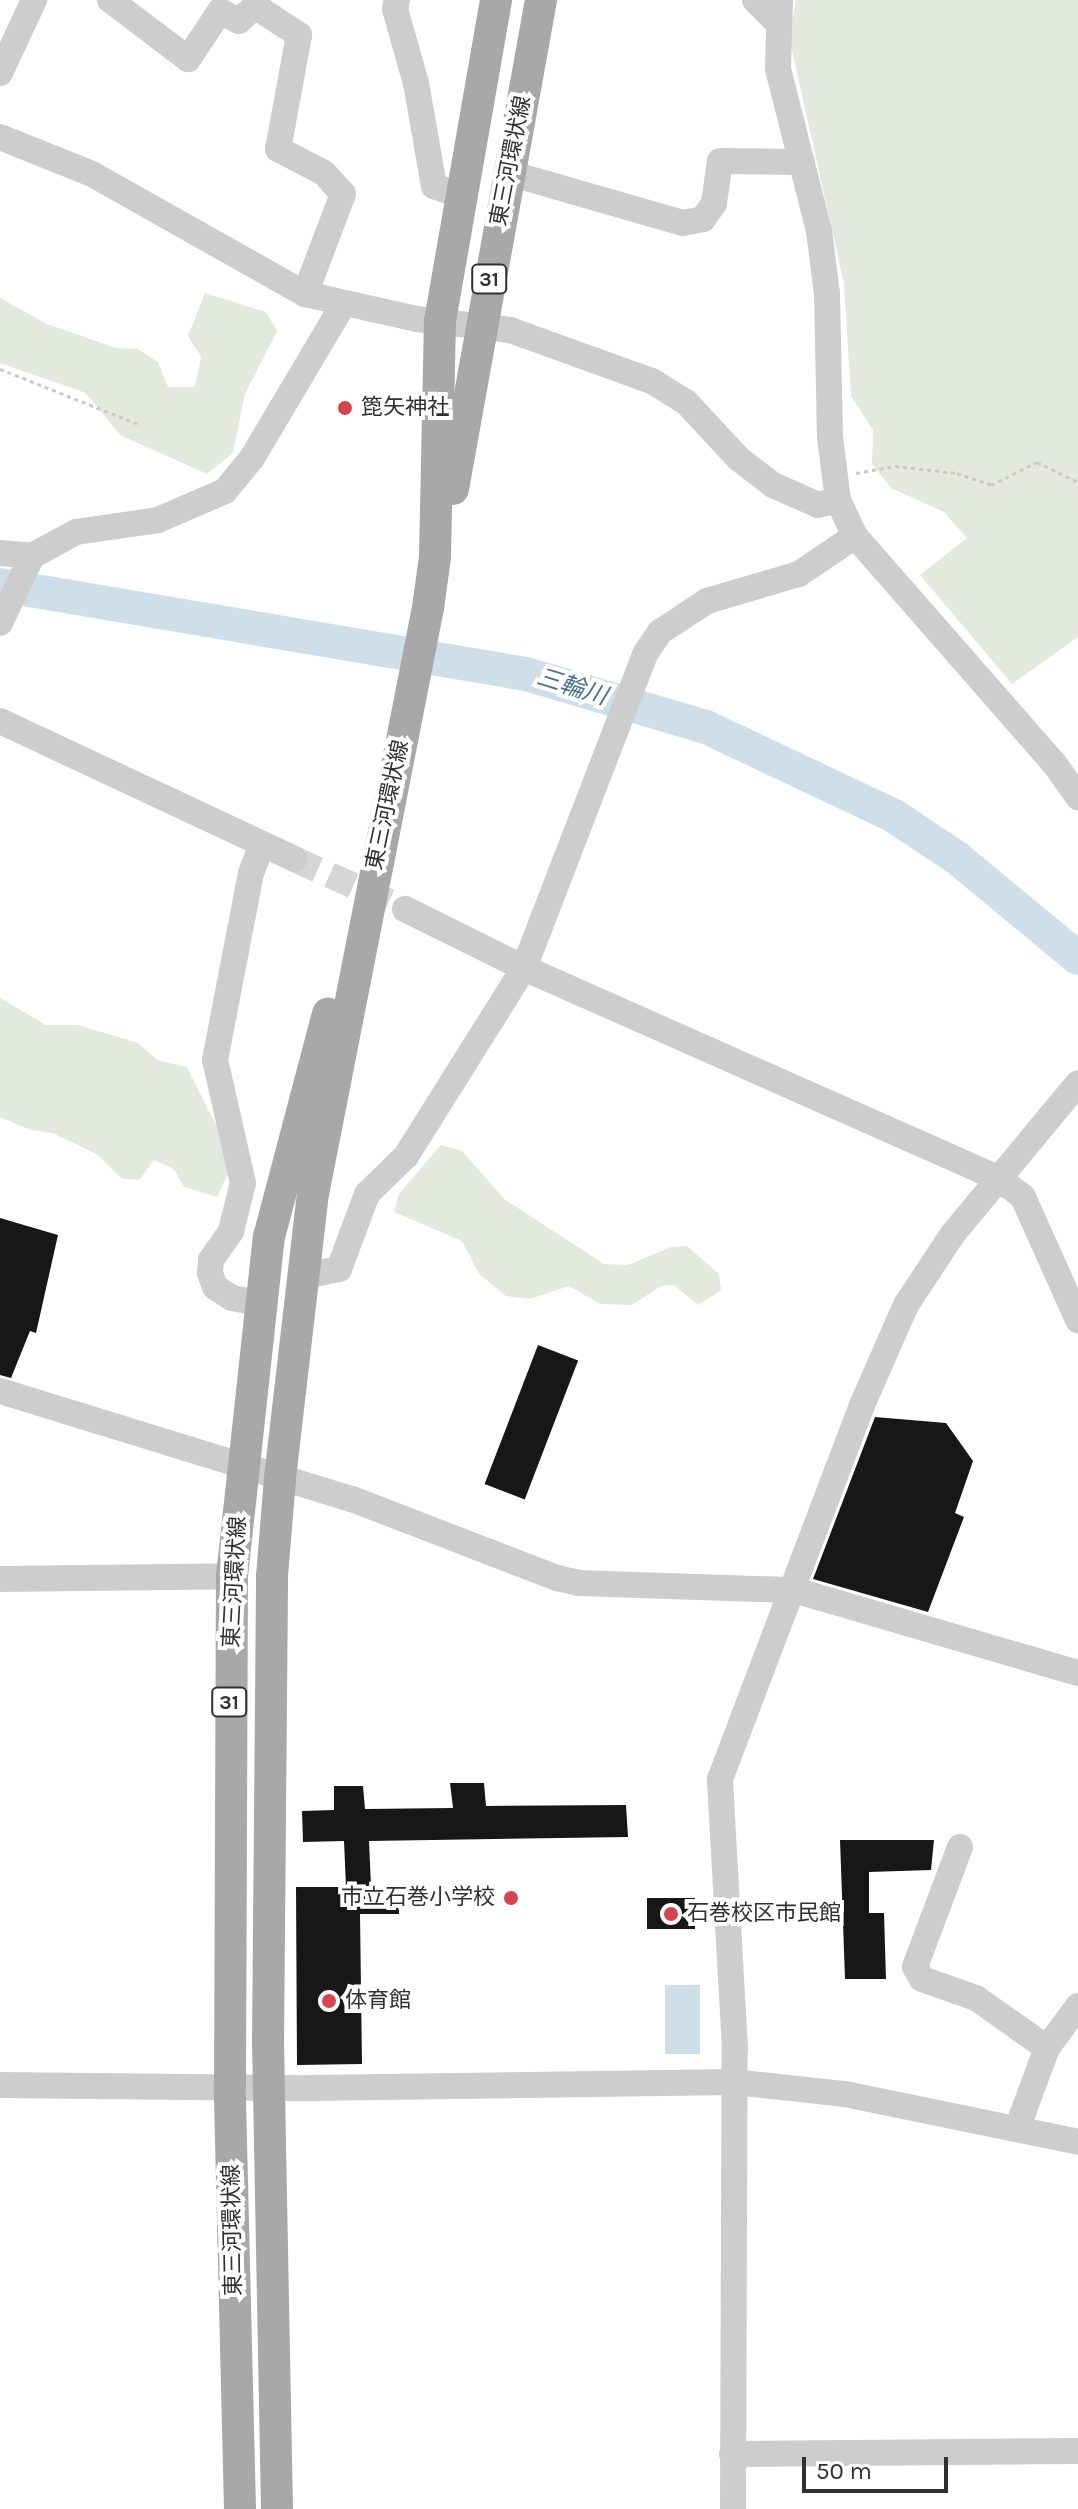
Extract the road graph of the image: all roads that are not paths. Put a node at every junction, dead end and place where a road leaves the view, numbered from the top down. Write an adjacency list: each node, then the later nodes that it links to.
1 (34, 0): 9 (street)
2 (110, 0): 7 (street)
3 (397, 0): 13 (street)
4 (496, 0): 13 (main road, 東三河環状線 / 31)
5 (541, 0): 12 (main road, 東三河環状線 / 31)
6 (755, 0): 8 (street)
7 (256, 3): 14 (street)
8 (778, 11): 11 (street)
9 (0, 73)
10 (0, 137): 14 (street)
11 (802, 162): 12 (street); 18 (street)
12 (509, 173): 17 (main road, 東三河環状線 / 31)
13 (462, 196): 16 (main road, 東三河環状線 / 31)
14 (305, 294): 15 (street)
15 (343, 305): 16 (street); 22 (street)
16 (440, 321): 17 (street); 21 (main road, 東三河環状線 / 31)
17 (480, 325): 18 (street); 21 (main road, 東三河環状線 / 31)
18 (838, 500): 19 (street)
19 (855, 536): 25 (street); 30 (street)
20 (0, 553): 22 (street)
21 (435, 557): 29 (main road, 東三河環状線 / 31)
22 (30, 562): 23 (street)
23 (2, 618)
24 (0, 721): 26 (street)
25 (1078, 797)
26 (262, 845): 27 (street); 34 (street)
27 (294, 859)
28 (405, 909): 30 (street)
29 (365, 911): 33 (main road, 東三河環状線 / 31); 34 (main road, 東三河環状線 / 31)
30 (524, 968): 32 (street); 33 (street)
31 (1078, 1083): 32 (street)
32 (998, 1178): 35 (street); 41 (street)
33 (301, 1277): 38 (main road, 東三河環状線 / 31)
34 (258, 1303): 37 (main road, 東三河環状線 / 31)
35 (1078, 1320)
36 (0, 1391): 37 (street)
37 (242, 1466): 38 (street); 39 (main road, 東三河環状線 / 31)
38 (280, 1478): 41 (street); 49 (main road, 東三河環状線 / 31)
39 (232, 1576): 40 (street); 48 (main road, 東三河環状線 / 31)
40 (0, 1579)
41 (794, 1590): 42 (street); 46 (street)
42 (1078, 1673)
43 (960, 1847): 45 (street)
44 (1078, 2006): 45 (street)
45 (1047, 2048): 50 (street)
46 (734, 2082): 49 (street); 50 (street); 53 (street)
47 (0, 2085): 48 (street)
48 (230, 2086): 49 (street); 54 (main road, 東三河環状線 / 31)
49 (270, 2087): 55 (main road, 東三河環状線 / 31)
50 (1017, 2129): 51 (street)
51 (1078, 2142)
52 (1078, 2451): 53 (street)
53 (732, 2454): 56 (street)
54 (240, 2509)
55 (277, 2509)
56 (733, 2509)

